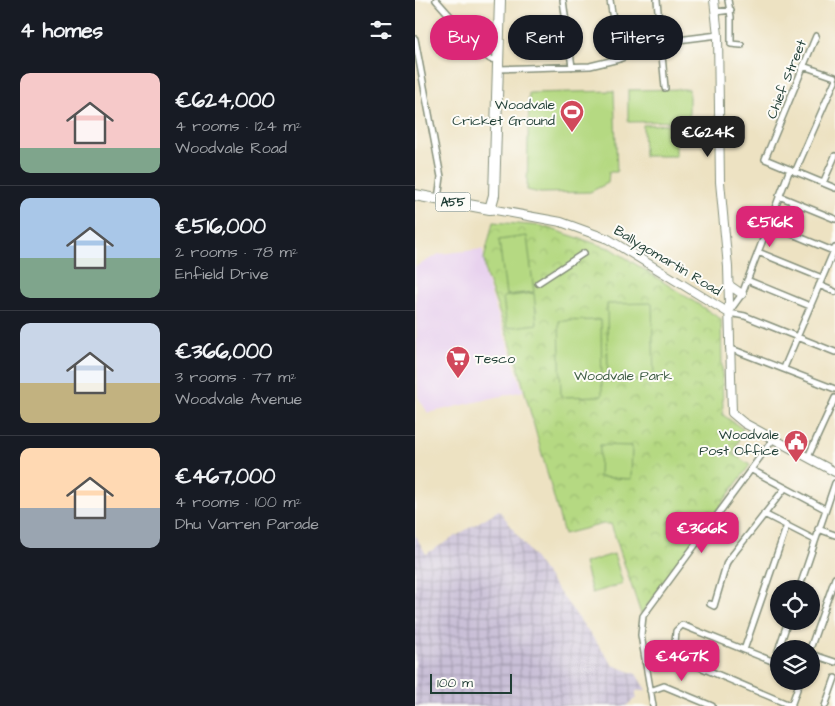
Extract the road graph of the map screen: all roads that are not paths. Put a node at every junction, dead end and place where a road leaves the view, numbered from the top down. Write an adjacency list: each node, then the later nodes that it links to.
1 (436, 0): 19 (street)
2 (500, 0): 19 (highway, A55)
3 (563, 0): 21 (street)
4 (610, 0): 10 (street)
5 (657, 0): 11 (street)
6 (714, 0): 9 (main road)
7 (729, 0): 8 (street)
8 (731, 10): 9 (street); 16 (street)
9 (716, 12): 12 (main road)
10 (612, 15)
11 (659, 15)
12 (718, 35): 15 (street); 40 (main road)
13 (816, 36): 20 (street, Chief Street)
14 (415, 39): 30 (street)
15 (683, 39)
16 (741, 45)
17 (615, 60): 21 (street)
18 (663, 60): 23 (street)
19 (498, 64): 21 (street); 31 (highway, A55)
20 (803, 66): 22 (street); 25 (street, Chief Street)
21 (572, 67)
22 (835, 79): 25 (street)
23 (665, 88)
24 (835, 156): 26 (street)
25 (793, 170): 26 (street); 29 (street)
26 (823, 183): 27 (street)
27 (835, 188)
28 (415, 196): 30 (highway, Ballygomartin Road / A55)
29 (779, 196): 32 (street); 33 (street)
30 (438, 200): 31 (highway, Ballygomartin Road / A55)
31 (491, 209): 45 (main road, Ballygomartin Road)
32 (835, 219)
33 (769, 224): 34 (street); 35 (street)
34 (834, 250): 37 (street)
35 (758, 252): 37 (street); 38 (street)
36 (584, 253): 39 (street)
37 (822, 278): 41 (street)
38 (747, 280): 43 (street); 44 (street)
39 (538, 283)
40 (729, 285): 43 (main road); 45 (main road)
41 (819, 285): 42 (street); 44 (street)
42 (835, 292)
43 (742, 294): 45 (street)
44 (810, 306): 46 (street)
45 (729, 313): 46 (street); 47 (main road)
46 (797, 337): 48 (street); 49 (street)
47 (729, 348): 49 (street); 52 (main road)
48 (835, 352)
49 (784, 368): 50 (street)
50 (835, 389)
51 (835, 398): 53 (street)
52 (774, 438): 53 (main road); 54 (street)
53 (808, 457): 55 (main road)
54 (752, 470): 57 (street); 72 (street)
55 (835, 472)
56 (835, 483): 58 (street)
57 (785, 488): 58 (street); 59 (street)
58 (825, 509): 61 (street)
59 (764, 514): 60 (street); 66 (street)
60 (787, 525): 63 (street); 68 (street)
61 (818, 529): 62 (street); 63 (street)
62 (835, 535)
63 (815, 540): 65 (street)
64 (835, 578): 67 (street)
65 (802, 580)
66 (710, 604)
67 (814, 640)
68 (744, 650): 69 (street); 71 (street)
69 (674, 656): 72 (street); 79 (street)
70 (820, 657): 73 (street)
71 (770, 661)
72 (645, 662): 76 (street)
73 (835, 662)
74 (835, 678): 80 (street)
75 (796, 690): 79 (street)
76 (650, 691): 77 (street); 78 (street)
77 (653, 706)
78 (712, 706)
79 (791, 706)
80 (825, 706)

